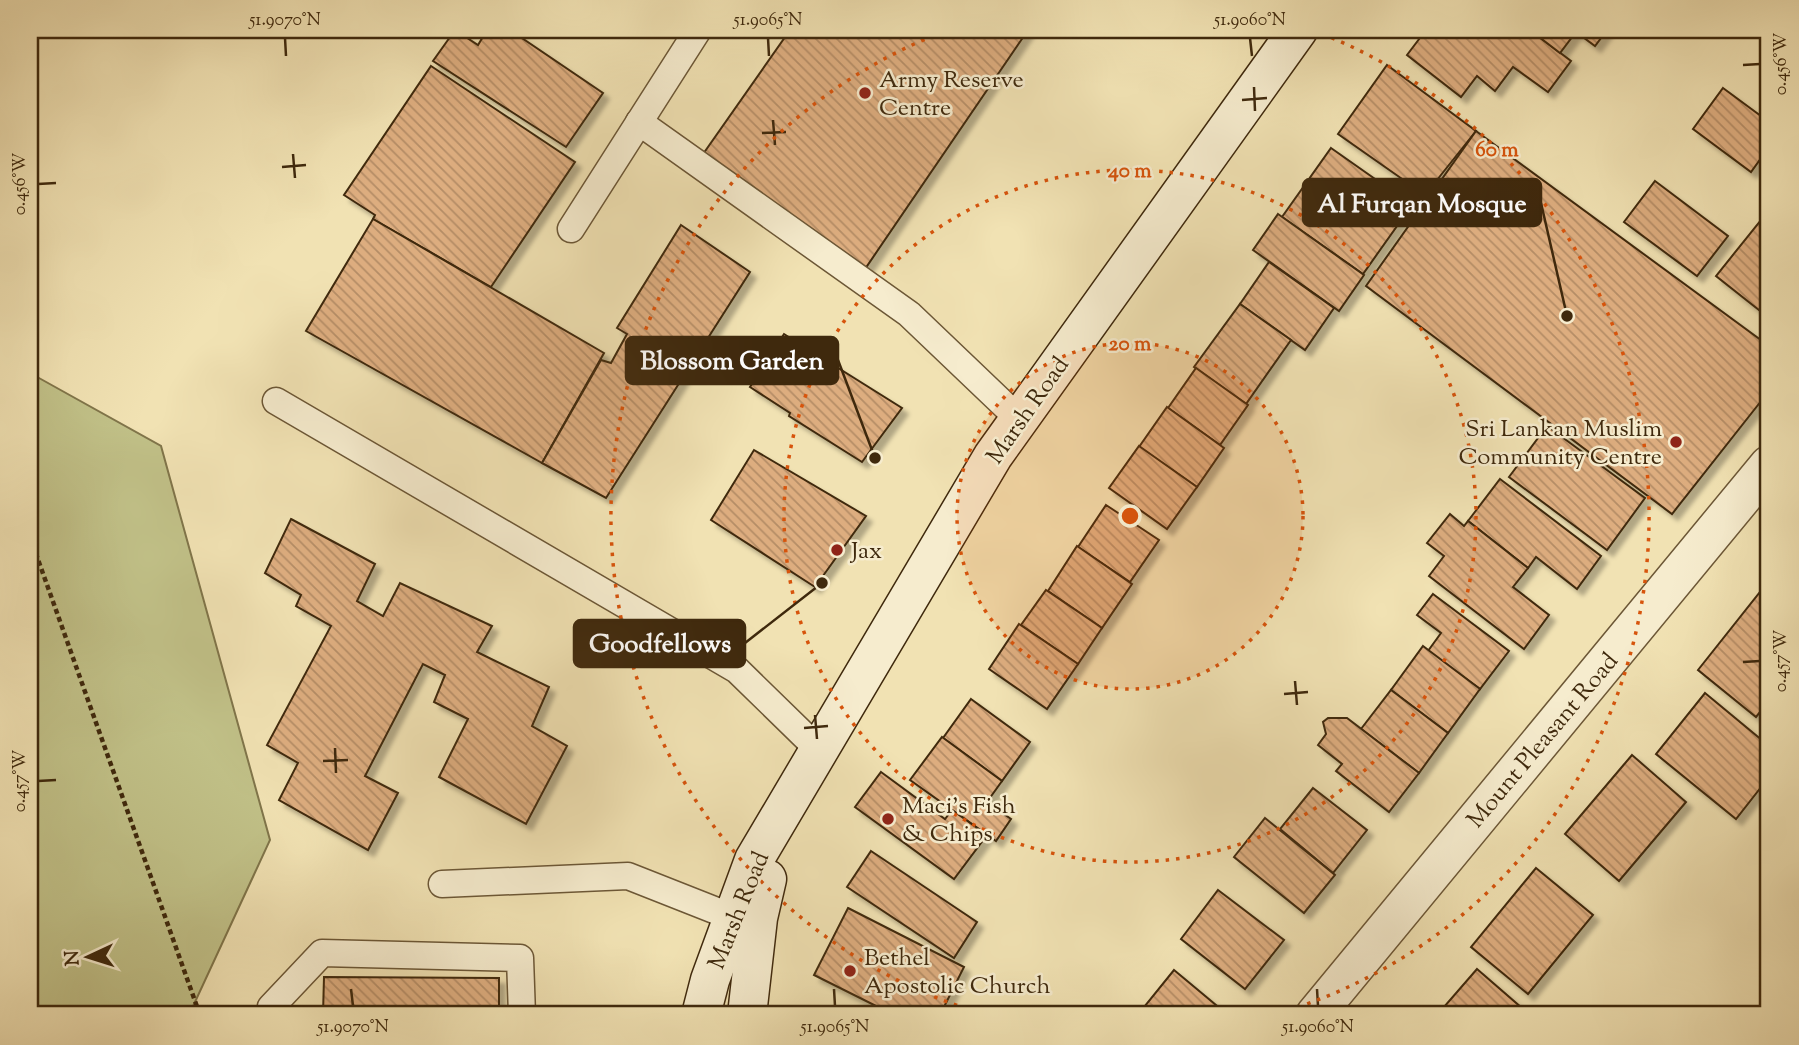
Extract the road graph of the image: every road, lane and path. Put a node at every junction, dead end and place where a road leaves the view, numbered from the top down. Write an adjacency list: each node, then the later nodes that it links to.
1 (698, 30): 3 (lane)
2 (1298, 30): 6 (main road, Marsh Road)
3 (639, 122): 4 (lane); 6 (lane)
4 (571, 229)
5 (276, 401): 9 (lane)
6 (1019, 419): 9 (main road, Marsh Road)
7 (1769, 465): 18 (main road, Mount Pleasant Road)
8 (30, 537): 13 (path)
9 (819, 750): 10 (main road, Marsh Road)
10 (784, 808): 12 (main road, Marsh Road); 17 (main road, Marsh Road)
11 (442, 884): 12 (lane)
12 (733, 917): 16 (main road, Marsh Road)
13 (200, 1015)
14 (273, 1015): 15 (lane)
15 (522, 1015)
16 (701, 1015)
17 (747, 1015)
18 (1315, 1015)

